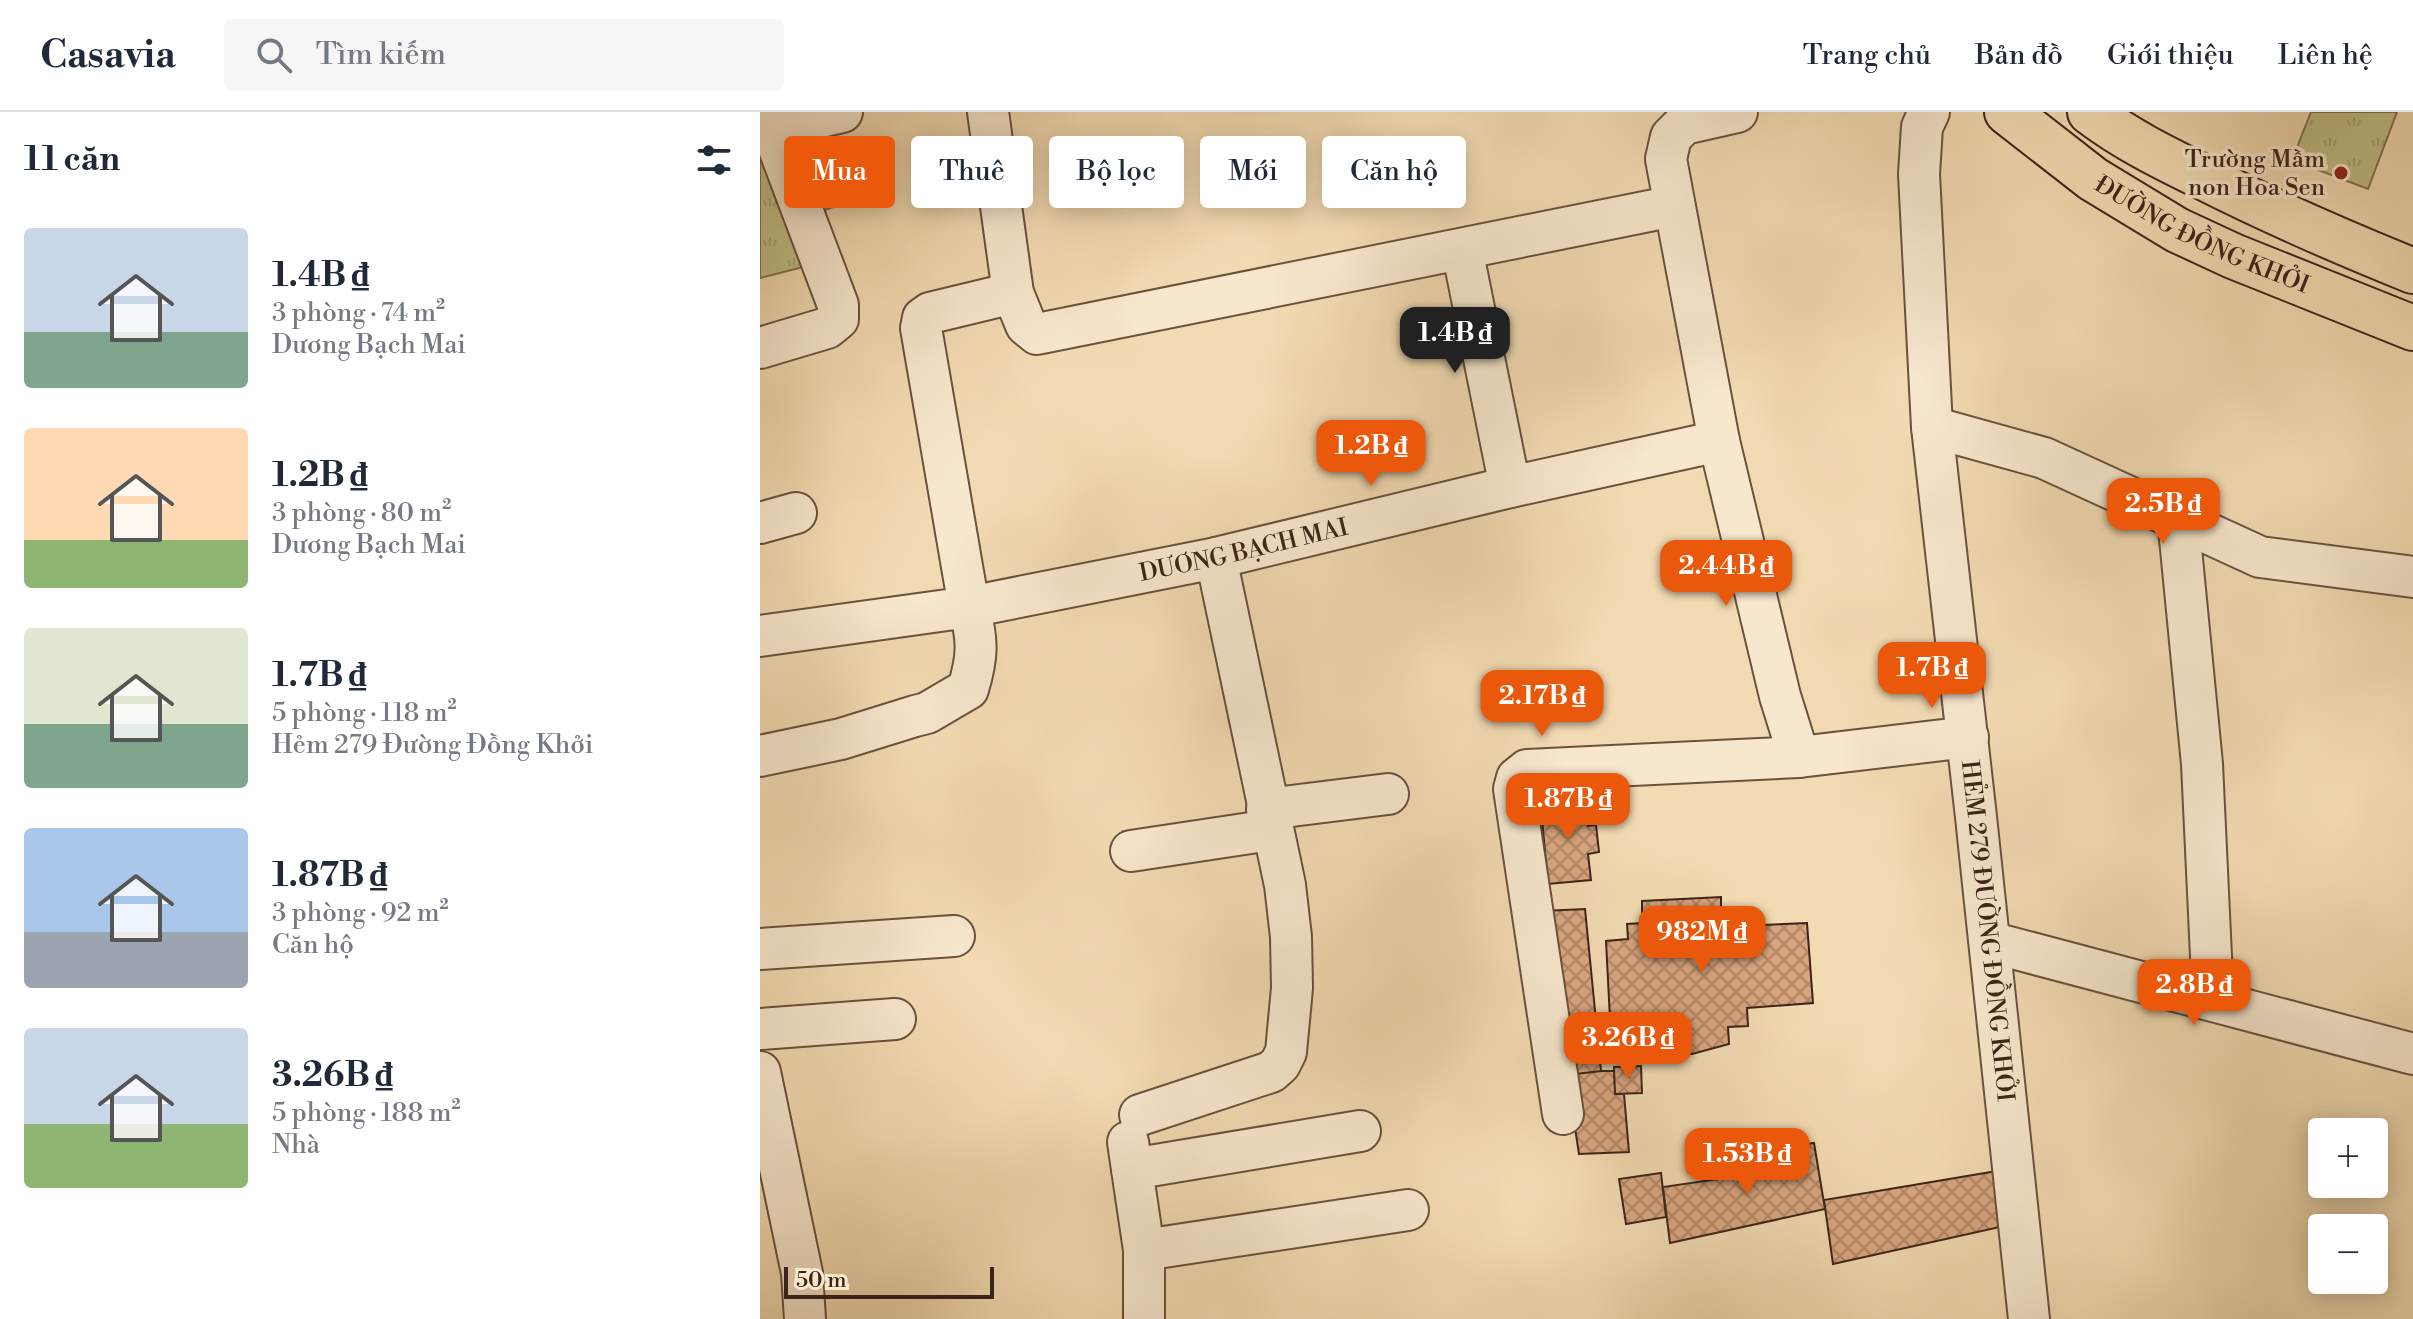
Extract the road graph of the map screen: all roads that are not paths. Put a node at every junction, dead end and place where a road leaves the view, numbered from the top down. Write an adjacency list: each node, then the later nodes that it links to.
1 (842, 112): 7 (street)
2 (988, 112): 11 (street)
3 (1737, 112): 8 (street)
4 (1929, 112): 14 (street, HẺM 279 ĐƯỜNG ĐỒNG KHỞI)
5 (2007, 112): 12 (main road, ĐƯỜNG ĐỒNG KHỞI)
6 (2090, 112): 10 (main road, ĐƯỜNG ĐỒNG KHỞI)
7 (766, 131): 13 (street)
8 (1674, 206): 9 (street); 15 (street)
9 (1462, 249): 11 (street); 16 (street)
10 (2413, 271)
11 (1013, 293): 20 (street)
12 (2413, 328)
13 (760, 348)
14 (1932, 427): 17 (street); 22 (street, HẺM 279 ĐƯỜNG ĐỒNG KHỞI)
15 (1719, 441): 16 (street, DƯƠNG BẠCH MAI); 24 (street)
16 (1510, 487): 18 (street, DƯƠNG BẠCH MAI)
17 (2178, 518): 19 (street); 31 (street)
18 (1216, 558): 20 (street, DƯƠNG BẠCH MAI); 26 (street)
19 (2413, 577)
20 (969, 607): 21 (street, DƯƠNG BẠCH MAI); 23 (street)
21 (760, 636)
22 (1968, 737): 24 (street); 29 (street, HẺM 279 ĐƯỜNG ĐỒNG KHỞI)
23 (760, 756)
24 (1799, 757): 36 (street)
25 (1388, 794): 26 (street)
26 (1269, 820): 27 (street); 38 (street)
27 (1131, 851)
28 (954, 936): 30 (street)
29 (1990, 942): 31 (street); 43 (street, HẺM 279 ĐƯỜNG ĐỒNG KHỞI)
30 (760, 949)
31 (2213, 999): 34 (street)
32 (895, 1019): 33 (street)
33 (760, 1029)
34 (2413, 1054)
35 (760, 1072): 41 (street)
36 (1563, 1114)
37 (1360, 1131): 38 (street)
38 (1133, 1141): 40 (street)
39 (1408, 1210): 40 (street)
40 (1144, 1250): 42 (street)
41 (805, 1319)
42 (1144, 1319)
43 (2029, 1319)

